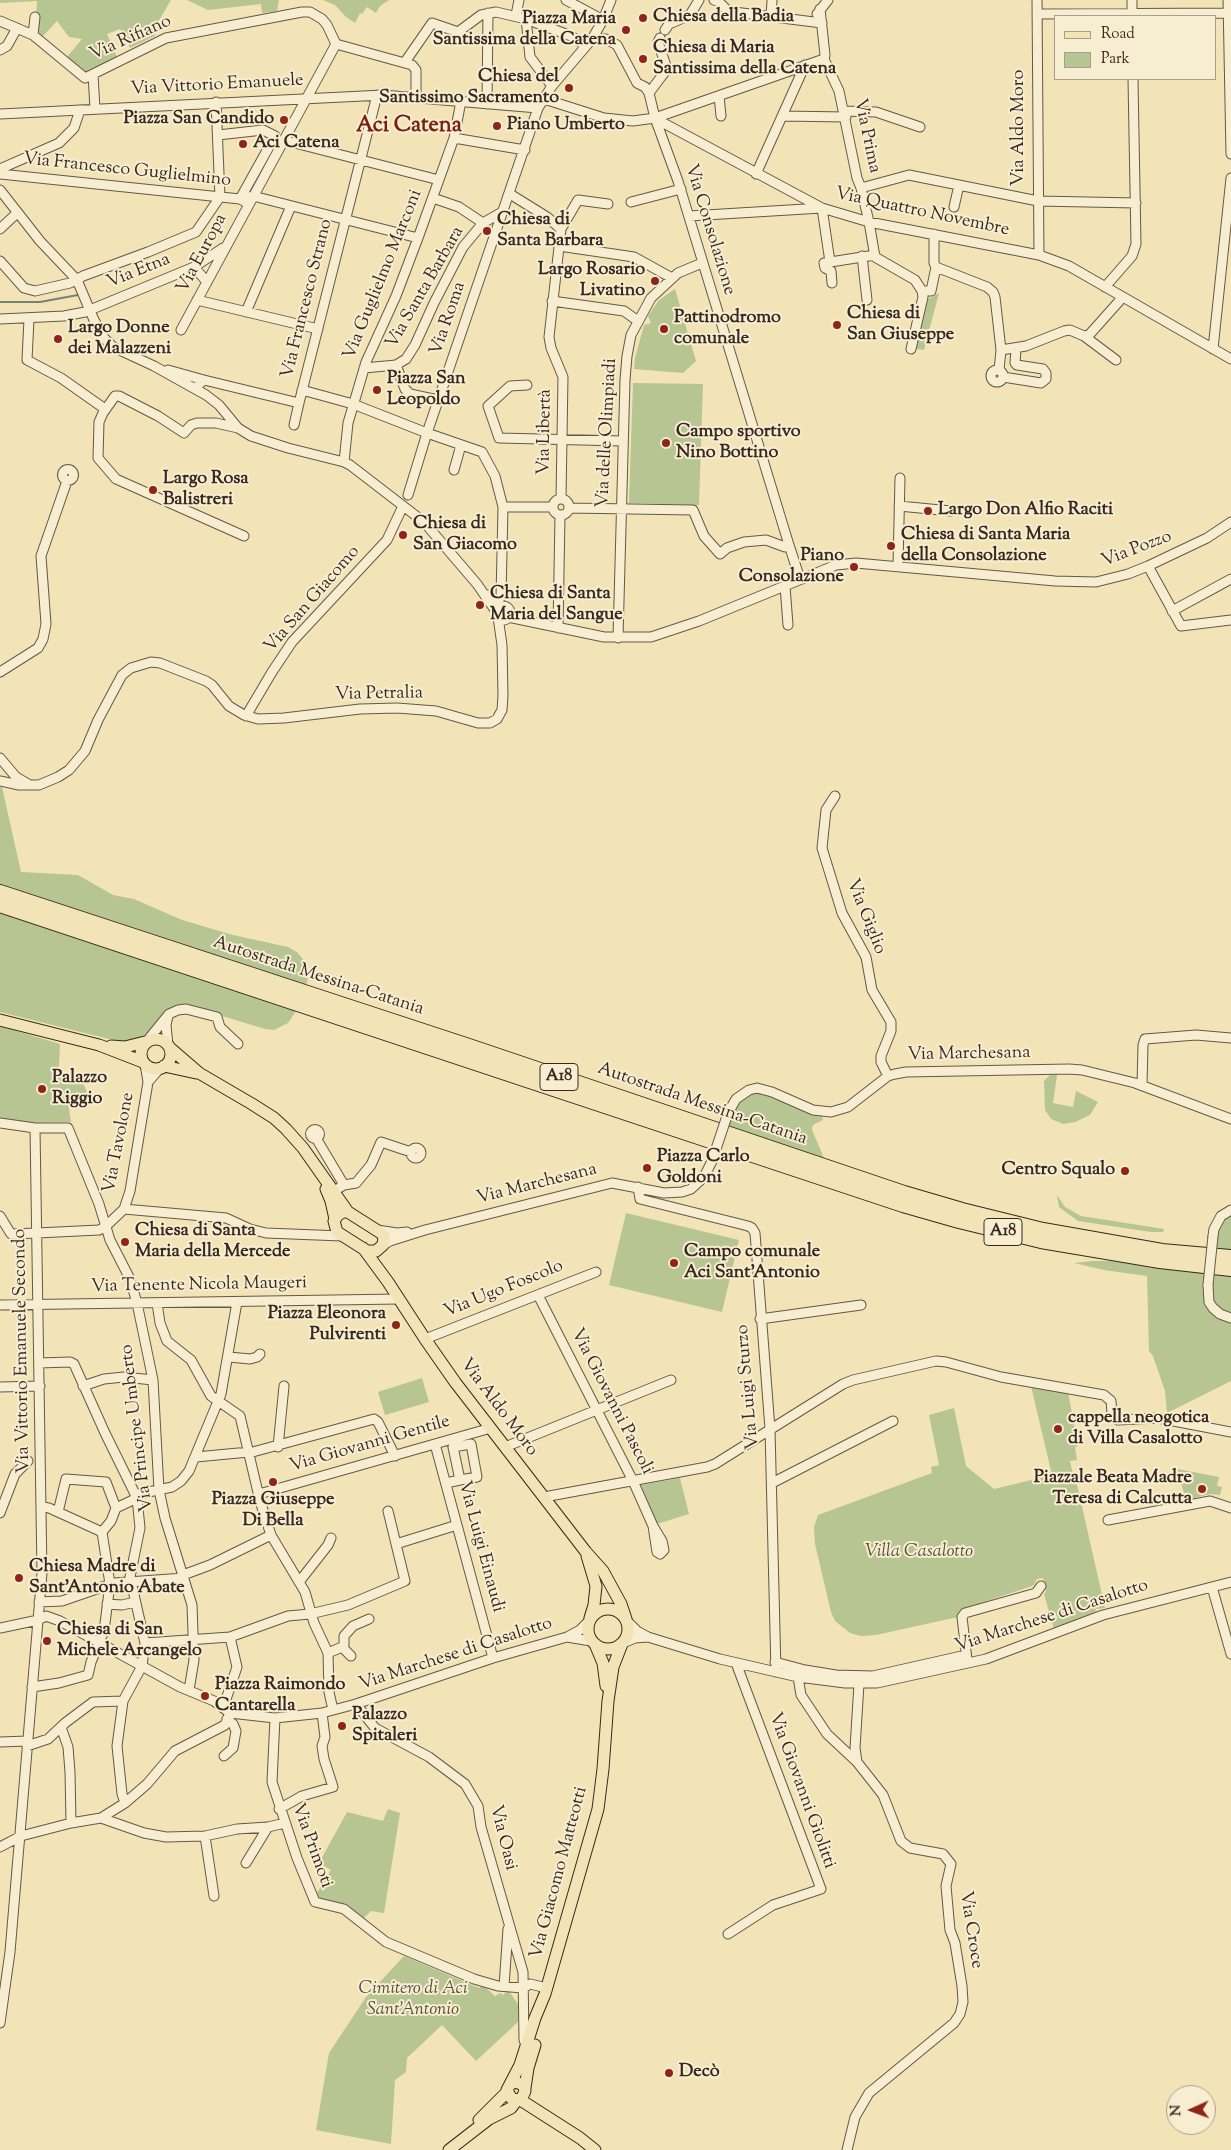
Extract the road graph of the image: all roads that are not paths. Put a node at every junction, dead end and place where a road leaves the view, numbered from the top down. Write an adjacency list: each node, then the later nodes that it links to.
1 (519, 0): 15 (street)
2 (566, 0): 20 (street)
3 (611, 0): 20 (street, Via Roma)
4 (699, 0): 25 (street)
5 (828, 0): 11 (street)
6 (1037, 0): 14 (street, Via Aldo Moro)
7 (1132, 0): 16 (street)
8 (1228, 0): 13 (street)
9 (717, 1): 18 (street)
10 (772, 1): 18 (street)
11 (820, 10): 22 (street); 23 (street)
12 (488, 13): 15 (street); 32 (street); 43 (street)
13 (1230, 13): 16 (street); 46 (street)
14 (1037, 14): 16 (street); 76 (street, Via Aldo Moro)
15 (516, 15): 19 (street)
16 (1132, 15)
17 (36, 17): 26 (street)
18 (771, 17): 22 (street)
19 (526, 19): 28 (street); 36 (street)
20 (603, 20): 28 (street, Via Roma)
21 (0, 21): 24 (street, Via Rifiano)
22 (810, 22): 23 (street)
23 (822, 23): 31 (street)
24 (17, 28): 26 (street, Via Rifiano); 30 (street)
25 (665, 30)
26 (33, 35): 34 (street, Via Rifiano)
27 (659, 40): 37 (street)
28 (589, 42): 36 (street, Via Roma); 37 (street)
29 (336, 44): 32 (street); 34 (street, Via Rifiano); 41 (street, Via Europa)
30 (0, 50)
31 (824, 59): 33 (street); 51 (street, Via Prima)
32 (405, 62): 40 (street)
33 (805, 65): 39 (street); 53 (street)
34 (89, 76): 48 (street)
35 (1133, 80): 78 (street)
36 (552, 86): 42 (street, Via Roma)
37 (649, 93): 54 (street, Via Consolazione)
38 (377, 95): 40 (street, Via Vittorio Emanuele); 41 (street, Via Vittorio Emanuele); 61 (street, Via Francesco Strano)
39 (720, 96): 52 (street); 54 (street)
40 (416, 97): 45 (street, Via Vittorio Emanuele)
41 (306, 98): 44 (street, Via Vittorio Emanuele); 58 (street, Via Europa)
42 (544, 99): 47 (street, Via Roma); 54 (street)
43 (487, 101): 45 (street, Via Vittorio Emanuele); 47 (street, Via Vittorio Emanuele)
44 (216, 102): 48 (street, Via Vittorio Emanuele); 56 (street)
45 (461, 102): 57 (street, Via Guglielmo Marconi)
46 (1230, 107): 60 (street)
47 (538, 108): 59 (street, Via Roma)
48 (95, 109): 49 (street, Via Vittorio Emanuele)
49 (80, 110): 50 (street, Via Vittorio Emanuele); 62 (street)
50 (0, 114)
51 (845, 114): 53 (street); 55 (street); 68 (street, Via Prima)
52 (721, 116)
53 (782, 116): 64 (street)
54 (655, 118): 64 (street, Via Quattro Novembre); 69 (street, Via Consolazione)
55 (920, 127)
56 (218, 135): 72 (street); 74 (street)
57 (454, 138): 59 (street); 66 (street, Via Guglielmo Marconi)
58 (283, 140): 61 (street); 75 (street, Via Europa)
59 (524, 152): 71 (street, Via Roma)
60 (1231, 154)
61 (360, 160): 66 (street); 86 (street, Via Francesco Strano)
62 (0, 169)
63 (0, 174): 72 (street, Via Francesco Guglielmino)
64 (756, 174): 82 (street, Via Quattro Novembre)
65 (1231, 178): 124 (street)
66 (439, 180): 73 (street, Via Guglielmo Marconi)
67 (959, 185): 68 (street); 76 (street); 81 (street)
68 (861, 188): 87 (street, Via Prima)
69 (681, 189): 77 (street); 85 (street, Via Consolazione)
70 (0, 190): 84 (street)
71 (510, 194): 83 (street, Via Roma); 90 (street)
72 (220, 197): 74 (street, Via Francesco Guglielmino); 105 (street)
73 (433, 198): 88 (street); 92 (street, Via Guglielmo Marconi)
74 (240, 200): 75 (street)
75 (251, 200): 80 (street); 94 (street, Via Europa)
76 (1038, 201): 78 (street); 96 (street, Via Aldo Moro)
77 (631, 202)
78 (1136, 203): 108 (street)
79 (608, 204): 90 (street, Via Libertà)
80 (291, 206): 86 (street); 115 (street)
81 (954, 207)
82 (822, 208): 85 (street); 87 (street, Via Quattro Novembre); 100 (street)
83 (504, 211): 88 (street); 135 (street, Via Roma)
84 (17, 213): 89 (street); 105 (street)
85 (689, 216): 101 (street, Via Consolazione)
86 (344, 219): 92 (street); 119 (street, Via Francesco Strano)
87 (870, 222): 91 (street, Via Quattro Novembre); 95 (street, Via Prima)
88 (483, 223): 128 (street, Via Santa Barbara)
89 (0, 229)
90 (561, 229): 93 (street, Via Libertà)
91 (934, 234): 96 (street, Via Quattro Novembre); 103 (street)
92 (418, 238): 130 (street, Via Guglielmo Marconi)
93 (559, 246): 104 (street); 112 (street, Via Libertà)
94 (226, 247): 98 (street, Via Etna)
95 (875, 255): 97 (street); 109 (street)
96 (1039, 255): 108 (street, Via Quattro Novembre)
97 (862, 256): 100 (street); 113 (street)
98 (215, 259): 102 (street, Via Etna); 106 (street, Via Europa)
99 (0, 261): 105 (street)
100 (830, 262): 107 (street)
101 (702, 264): 104 (street, Via delle Olimpiadi); 161 (street, Via Consolazione)
102 (194, 267): 106 (street); 114 (street, Via Etna)
103 (936, 267): 109 (street); 125 (street)
104 (672, 278): 118 (street, Via delle Olimpiadi)
105 (77, 280): 114 (street)
106 (207, 282): 111 (street, Via Europa)
107 (832, 283)
108 (1105, 287): 110 (street, Via Quattro Novembre)
109 (922, 291): 122 (street)
110 (1122, 298): 121 (street); 124 (street, Via Quattro Novembre)
111 (197, 300): 115 (street); 120 (street, Via Europa)
112 (552, 300): 118 (street); 142 (street, Via Libertà)
113 (867, 300)
114 (89, 310): 117 (street, Via Etna); 129 (street)
115 (246, 312): 119 (street)
116 (0, 319): 117 (street, Via Etna)
117 (29, 319): 138 (street)
118 (638, 321): 143 (street, Via delle Olimpiadi)
119 (318, 329): 134 (street, Via Francesco Strano)
120 (181, 330)
121 (1084, 336): 123 (street); 127 (street)
122 (911, 348)
123 (1016, 349): 125 (street); 125 (street)
124 (1213, 349): 126 (street, Via Quattro Novembre)
125 (1001, 350)
126 (1231, 359)
127 (1116, 360)
128 (396, 365): 130 (street, Via Santa Barbara); 135 (street)
129 (154, 366): 131 (street, Via Francesco Strano); 133 (street)
130 (364, 368): 137 (street, Via Guglielmo Marconi)
131 (204, 380): 133 (street); 136 (street, Via Francesco Strano)
132 (527, 385): 142 (street)
133 (198, 390): 140 (street)
134 (302, 390): 136 (street, Via Francesco Strano); 137 (street)
135 (438, 400): 141 (street, Via Roma)
136 (299, 403): 139 (street)
137 (354, 404): 141 (street); 145 (street, Via Guglielmo Marconi)
138 (105, 409): 140 (street); 160 (street)
139 (294, 425)
140 (238, 428): 145 (street)
141 (427, 433): 144 (street); 149 (street, Via Roma)
142 (562, 440): 143 (street); 150 (street, Via Libertà)
143 (623, 441): 156 (street, Via delle Olimpiadi)
144 (461, 445): 146 (street); 153 (street)
145 (344, 462): 151 (street)
146 (454, 470)
147 (900, 478): 152 (street)
148 (67, 481): 175 (street)
149 (408, 495)
150 (561, 496): 154 (street); 155 (street)
151 (403, 506): 167 (street); 176 (street, Via San Giacomo)
152 (899, 506): 157 (street); 162 (street)
153 (503, 507): 154 (street); 166 (street)
154 (549, 507): 158 (street)
155 (572, 508): 156 (street); 158 (street)
156 (621, 509): 161 (street); 174 (street, Via delle Olimpiadi)
157 (951, 511)
158 (560, 519): 173 (street)
159 (1231, 522): 163 (street, Via Pozzo)
160 (244, 536)
161 (790, 545): 164 (street, Via Consolazione)
162 (898, 565): 163 (street, Via Pozzo); 164 (street, Via Pozzo)
163 (1148, 566): 169 (street)
164 (800, 579): 168 (street, Via Pozzo)
165 (1231, 579): 169 (street)
166 (502, 582): 167 (street); 170 (street)
167 (477, 584): 170 (street)
168 (785, 586): 172 (street); 174 (street, Via Pozzo)
169 (1172, 612): 171 (street)
170 (504, 613): 173 (street, Via Pozzo); 176 (street, Via Petralia)
171 (1231, 620)
172 (788, 625)
173 (558, 628): 174 (street, Via Pozzo)
174 (618, 638)
175 (0, 672)
176 (245, 715): 179 (street)
177 (0, 758): 179 (street)
178 (1, 780): 179 (street)
179 (17, 781)
180 (835, 796): 193 (street, Via Giglio)
181 (0, 892): 220 (highway, Autostrada Messina-Catania / A18)
182 (0, 905): 221 (highway, Autostrada Messina-Catania / A18)
183 (169, 1014): 186 (street); 187 (street); 189 (street)
184 (0, 1020): 188 (main road)
185 (1231, 1038): 195 (street)
186 (146, 1042): 188 (main road); 189 (main road); 190 (main road)
187 (238, 1044)
188 (100, 1045): 190 (main road)
189 (169, 1046): 191 (main road); 192 (main road)
190 (144, 1063): 191 (main road); 194 (street)
191 (162, 1067): 192 (main road); 194 (street)
192 (199, 1073): 201 (main road)
193 (888, 1076): 195 (street, Via Marchesana); 203 (street, Via Marchesana, bridge)
194 (148, 1082): 205 (street, Via Tavolone)
195 (1142, 1085): 196 (street, Via Marchesana)
196 (1231, 1119)
197 (0, 1123): 198 (street, Via Principe Umberto)
198 (35, 1128): 210 (street, Via Principe Umberto); 213 (street, Via Vittorio Emanuele Secondo)
199 (316, 1138): 202 (street)
200 (411, 1152): 202 (street)
201 (321, 1176): 204 (main road); 209 (main road)
202 (344, 1185): 204 (street)
203 (638, 1187): 212 (street, Via Marchesana); 233 (street, Via Luigi Sturzo)
204 (334, 1191): 207 (main road)
205 (124, 1209): 210 (street); 215 (street)
206 (1231, 1210): 232 (street, bridge)
207 (348, 1212): 209 (main road); 211 (main road)
208 (0, 1216): 214 (street)
209 (334, 1220): 215 (street); 217 (main road)
210 (105, 1227): 213 (street); 227 (street, Via Principe Umberto)
211 (377, 1230): 212 (street); 218 (main road)
212 (425, 1230): 218 (street)
213 (38, 1233): 214 (street); 230 (street, Via Vittorio Emanuele Secondo)
214 (11, 1234): 216 (street)
215 (322, 1234): 217 (street)
216 (0, 1235)
217 (342, 1236): 219 (main road)
218 (381, 1247): 219 (main road); 223 (main road)
219 (363, 1248): 223 (main road)
220 (1231, 1258)
221 (1231, 1268)
222 (596, 1272): 224 (street, Via Ugo Foscolo)
223 (388, 1282): 225 (main road, Via Aldo Moro)
224 (538, 1295): 234 (street, Via Ugo Foscolo); 245 (street, Via Giovanni Pascoli)
225 (399, 1300): 226 (street, Via Tenente Nicola Maugeri); 234 (main road, Via Aldo Moro)
226 (237, 1302): 228 (street, Via Tenente Nicola Maugeri); 236 (street)
227 (137, 1303): 228 (street, Via Tenente Nicola Maugeri); 230 (street, Via Tenente Nicola Maugeri); 238 (street, Via Principe Umberto)
228 (157, 1303): 244 (street)
229 (0, 1305): 230 (street, Via Tenente Nicola Maugeri)
230 (39, 1305): 237 (street, Via Vittorio Emanuele Secondo)
231 (861, 1306): 233 (street)
232 (1231, 1318)
233 (760, 1319): 248 (street, Via Luigi Sturzo)
234 (425, 1339): 247 (main road, Via Aldo Moro)
235 (260, 1354): 236 (street)
236 (228, 1356): 244 (street)
237 (39, 1363): 241 (street, Via Vittorio Emanuele Secondo); 242 (street)
238 (153, 1380): 242 (street); 261 (street, Via Principe Umberto)
239 (671, 1380): 245 (street)
240 (0, 1386): 241 (street)
241 (40, 1386): 265 (street, Via Vittorio Emanuele Secondo)
242 (84, 1386): 264 (street)
243 (284, 1386): 251 (street)
244 (217, 1401): 253 (street); 255 (street)
245 (597, 1410): 252 (street); 258 (street, Via Giovanni Pascoli)
246 (893, 1421): 260 (street)
247 (490, 1428): 250 (street, Via Giovanni Gentile); 252 (main road, Via Aldo Moro)
248 (770, 1429): 249 (street); 258 (street); 260 (street, Via Luigi Sturzo)
249 (1231, 1432)
250 (435, 1444): 254 (street, Via Giovanni Gentile); 259 (street, Via Luigi Einaudi)
251 (278, 1447): 253 (street); 254 (street)
252 (505, 1447): 263 (main road, Via Aldo Moro)
253 (249, 1453): 255 (street); 262 (street)
254 (395, 1456): 262 (street, Via Giovanni Gentile)
255 (196, 1457): 261 (street)
256 (28, 1461): 270 (street)
257 (460, 1480): 259 (street)
258 (633, 1481): 263 (street); 273 (street, Via Giovanni Pascoli)
259 (446, 1483): 272 (street, Via Luigi Einaudi)
260 (772, 1483): 312 (street, Via Luigi Sturzo)
261 (159, 1490): 264 (street); 279 (street, Via Principe Umberto)
262 (259, 1494): 275 (street)
263 (544, 1496): 278 (main road, Via Aldo Moro)
264 (137, 1498): 266 (street); 280 (street)
265 (41, 1506): 269 (street); 286 (street, Via Vittorio Emanuele Secondo)
266 (116, 1508): 269 (street); 274 (street)
267 (1231, 1508): 271 (street)
268 (388, 1511): 277 (street)
269 (58, 1512): 274 (street)
270 (0, 1513)
271 (1108, 1520)
272 (457, 1525): 277 (street); 308 (street, Via Luigi Einaudi)
273 (653, 1526)
274 (102, 1532): 283 (street)
275 (271, 1535): 279 (street); 281 (street)
276 (331, 1538): 281 (street)
277 (396, 1544): 289 (street)
278 (586, 1552): 291 (main road); 292 (main road, Via Aldo Moro)
279 (184, 1577): 280 (street); 299 (street, Via Principe Umberto)
280 (131, 1581): 283 (street); 287 (street)
281 (299, 1582): 289 (street)
282 (1231, 1582): 285 (street, Via Marchese di Casalotto)
283 (110, 1584): 286 (street); 288 (street)
284 (1041, 1586): 309 (street)
285 (1212, 1587): 306 (street); 309 (street, Via Marchese di Casalotto)
286 (46, 1602): 293 (street); 294 (street, Via Vittorio Emanuele Secondo)
287 (135, 1602): 288 (street); 301 (street)
288 (107, 1604): 300 (street)
289 (310, 1614): 296 (street); 305 (street)
290 (369, 1619): 304 (street)
291 (590, 1620): 292 (main road); 297 (street); 302 (main road)
292 (627, 1620): 298 (street); 303 (main road)
293 (60, 1621): 294 (street); 300 (street)
294 (37, 1624): 295 (street); 315 (street)
295 (0, 1628)
296 (230, 1637): 299 (street); 321 (street)
297 (567, 1637): 302 (street); 308 (street, Via Marchese di Casalotto)
298 (648, 1637): 303 (street); 310 (street, Via Marchese di Casalotto)
299 (194, 1640): 301 (street); 316 (street, Via Principe Umberto)
300 (100, 1642): 311 (street); 315 (street)
301 (145, 1643): 311 (street)
302 (593, 1643): 303 (main road); 317 (main road)
303 (622, 1643): 317 (main road)
304 (342, 1647): 305 (street); 307 (street)
305 (328, 1653): 320 (street)
306 (1231, 1654)
307 (351, 1656)
308 (493, 1658): 319 (street, Via Marchese di Casalotto)
309 (966, 1659): 312 (street); 314 (street, Via Marchese di Casalotto)
310 (736, 1663): 312 (street, Via Marchese di Casalotto); 341 (street, Via Giovanni Giolitti)
311 (142, 1666): 316 (street); 318 (street)
312 (775, 1667): 313 (street, Via Marchese di Casalotto)
313 (798, 1677): 314 (street, Via Marchese di Casalotto); 328 (street, Via Croce)
314 (859, 1684): 328 (street)
315 (32, 1686): 326 (street)
316 (187, 1687): 321 (street)
317 (608, 1700): 345 (main road, Via Giacomo Matteotti)
318 (122, 1701): 324 (street); 329 (street)
319 (356, 1704): 320 (street, Via Marchese di Casalotto); 340 (street, Via Oasi)
320 (334, 1710): 322 (street, Via Marchese di Casalotto)
321 (226, 1712): 323 (street, Via Marchese di Casalotto); 327 (street); 329 (street)
322 (322, 1713): 323 (street, Via Marchese di Casalotto); 330 (street)
323 (275, 1718): 330 (street, Via Primoti)
324 (61, 1727): 326 (street); 332 (street)
325 (0, 1742): 326 (street)
326 (27, 1744): 335 (street)
327 (224, 1756)
328 (857, 1762): 353 (street, Via Croce)
329 (125, 1803): 331 (street)
330 (279, 1809): 333 (street, Via Primoti)
331 (102, 1818): 332 (street); 336 (street)
332 (71, 1823): 335 (street)
333 (285, 1823): 334 (street); 343 (street, Via Primoti)
334 (268, 1828): 336 (street); 338 (street)
335 (21, 1836): 337 (street); 342 (street)
336 (205, 1836): 339 (street)
337 (0, 1847)
338 (246, 1863)
339 (214, 1896)
340 (508, 1919): 343 (street); 344 (street, Via Oasi)
341 (728, 1934)
342 (4, 1981): 346 (street)
343 (504, 1986): 344 (street)
344 (523, 1988): 345 (street); 347 (street, Via Oasi)
345 (546, 1991): 347 (main road); 349 (main road)
346 (0, 2022)
347 (527, 2046): 348 (main road)
348 (509, 2088): 349 (main road); 349 (main road); 350 (main road)
349 (519, 2097): 350 (main road); 352 (main road)
350 (466, 2135): 351 (main road)
351 (449, 2150)
352 (594, 2150)
353 (847, 2150)

